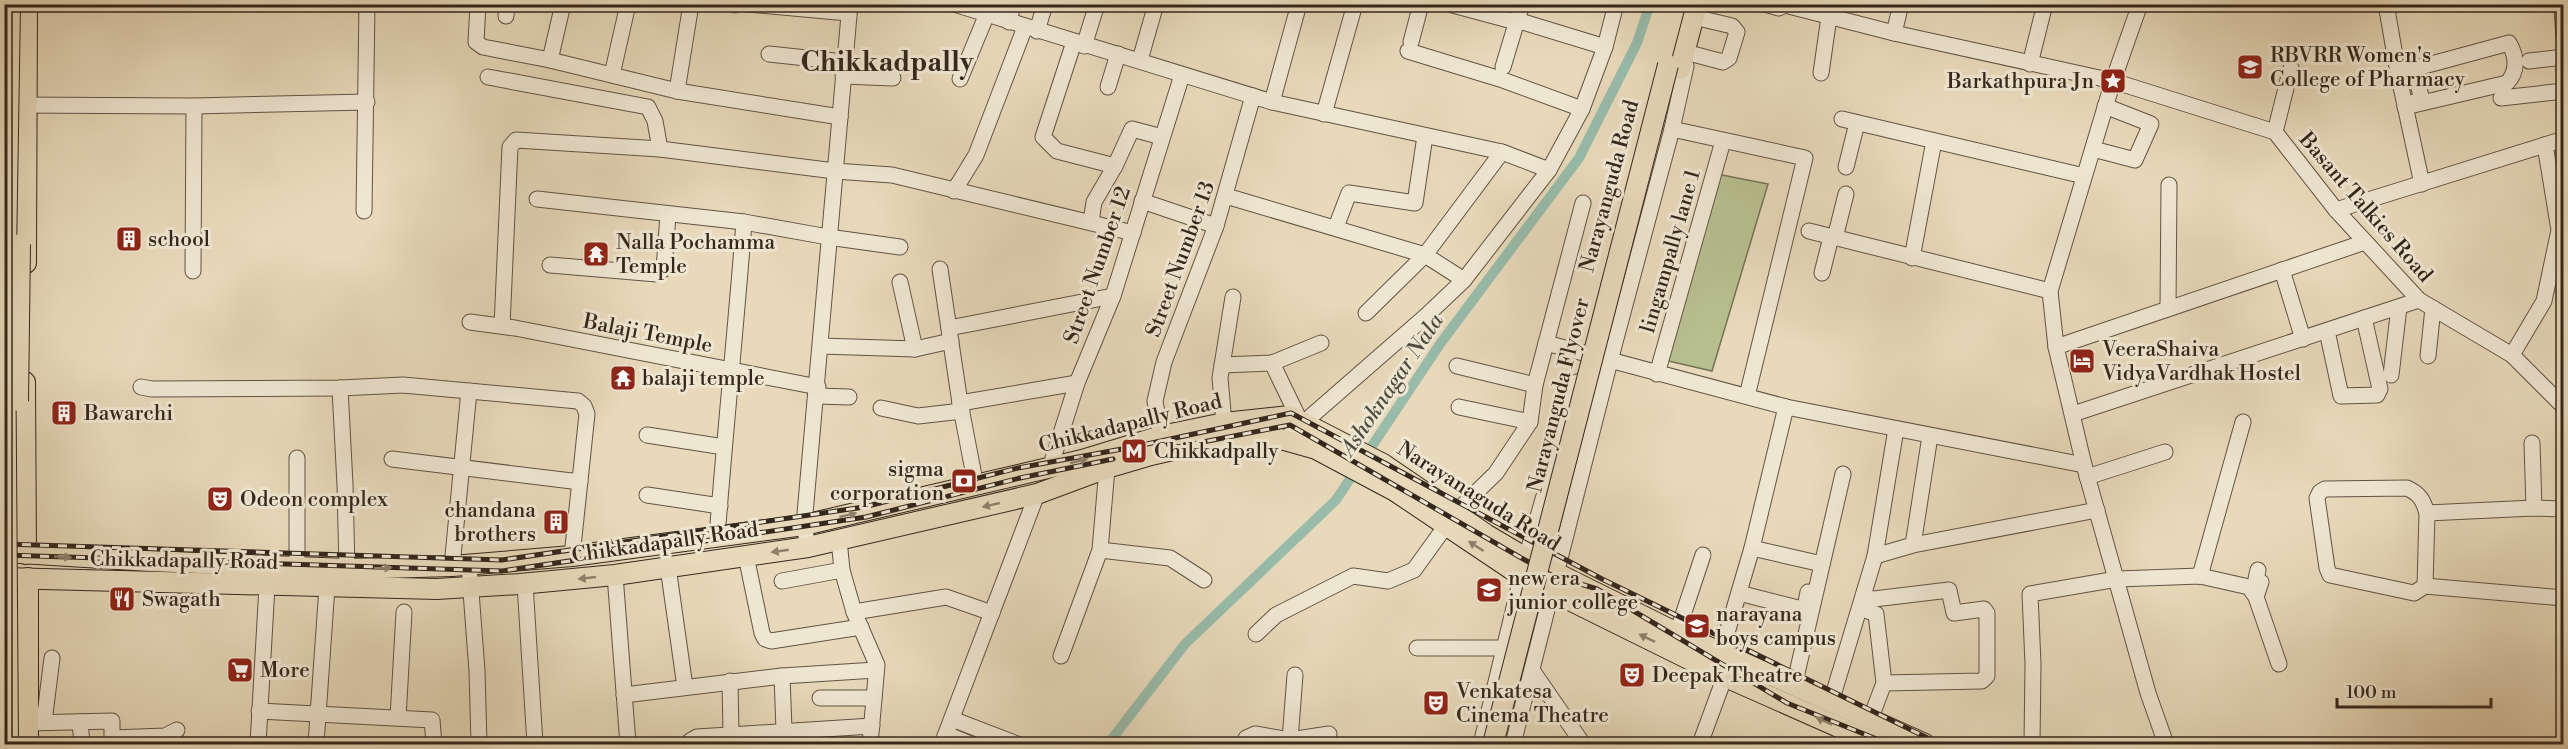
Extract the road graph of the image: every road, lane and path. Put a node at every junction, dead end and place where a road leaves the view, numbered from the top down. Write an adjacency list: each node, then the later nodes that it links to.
1 (10, 4): 279 (main road, bridge)
2 (21, 4): 280 (main road, bridge)
3 (27, 4): 68 (main road)
4 (368, 4): 65 (street)
5 (478, 4): 43 (street)
6 (563, 4): 43 (street)
7 (628, 4): 54 (street)
8 (691, 4): 61 (street)
9 (747, 4): 28 (street)
10 (954, 4): 31 (street)
11 (1013, 4): 33 (street)
12 (1045, 4): 35 (street)
13 (1097, 4): 38 (street)
14 (1156, 4): 44 (street)
15 (1299, 4): 66 (street)
16 (1355, 4): 73 (street)
17 (1421, 4): 72 (street)
18 (1449, 4): 27 (street)
19 (1522, 4): 34 (street)
20 (1616, 4): 39 (street)
21 (1765, 4): 26 (street, Basant Talkies Road)
22 (1901, 4): 36 (street)
23 (2045, 4): 47 (street)
24 (2140, 4): 59 (street)
25 (2386, 4): 52 (street)
26 (1785, 5): 32 (street, Basant Talkies Road)
27 (1473, 8): 34 (street)
28 (849, 9): 50 (street)
29 (1691, 9): 45 (main road); 45 (street)
30 (2562, 10): 37 (street)
31 (987, 14): 33 (street); 58 (street)
32 (1829, 17): 36 (street, Basant Talkies Road); 53 (street)
33 (1009, 21): 35 (street)
34 (1520, 22): 39 (street); 48 (street)
35 (1031, 29): 38 (street); 93 (street)
36 (1894, 33): 47 (street, Basant Talkies Road)
37 (2564, 36)
38 (1079, 44): 41 (street); 86 (street)
39 (1605, 48): 72 (street)
40 (769, 54): 50 (street)
41 (1119, 54): 44 (street); 60 (street)
42 (2564, 57): 46 (street)
43 (550, 60): 54 (street)
44 (1140, 60): 55 (street)
45 (1677, 60): 75 (street); 140 (street, Narayanguda Road); 295 (main road, Narayanguda Flyover, bridge); 296 (main road, Narayanguda Flyover)
46 (2529, 61)
47 (2030, 64): 59 (street, Basant Talkies Road)
48 (1503, 67)
49 (2291, 68): 76 (street)
50 (843, 69): 57 (street); 74 (street)
51 (2414, 69): 52 (street); 71 (street); 71 (street)
52 (2398, 73): 71 (street)
53 (1821, 74)
54 (612, 75): 61 (street)
55 (1182, 75): 63 (street); 78 (street, Street Number 12)
56 (488, 78): 84 (street)
57 (894, 78)
58 (960, 80)
59 (2113, 81): 70 (street); 76 (street, Basant Talkies Road)
60 (1108, 87)
61 (677, 90): 74 (street)
62 (2564, 91): 64 (street)
63 (1253, 96): 66 (street); 95 (street, Street Number 13)
64 (2501, 98)
65 (368, 102): 69 (street); 100 (street)
66 (1272, 102): 73 (street)
67 (4, 105): 68 (street)
68 (27, 106): 69 (street); 178 (main road)
69 (194, 106): 117 (street)
70 (2105, 106): 83 (street); 83 (street)
71 (2405, 106): 91 (street)
72 (1582, 109): 88 (street)
73 (1324, 114): 77 (street)
74 (840, 117): 89 (street)
75 (1672, 129): 80 (street); 143 (street)
76 (2275, 132): 99 (street, Basant Talkies Road)
77 (1425, 136): 85 (street); 105 (street)
78 (1162, 137): 86 (street); 97 (street, Street Number 12)
79 (2564, 140): 82 (street)
80 (1723, 141): 148 (street, lingampally lane 1); 156 (street)
81 (1934, 141): 87 (street); 90 (street); 113 (street)
82 (2545, 145): 91 (street); 141 (street)
83 (2093, 148): 90 (street)
84 (660, 149): 89 (street); 131 (street)
85 (1502, 152): 88 (street); 112 (street)
86 (1115, 166): 103 (street)
87 (1846, 167)
88 (1549, 170): 119 (street)
89 (834, 171): 93 (street); 108 (street)
90 (2084, 176): 121 (street)
91 (2421, 184): 99 (street)
92 (2169, 185): 127 (street)
93 (954, 191): 103 (street)
94 (1846, 194): 109 (street)
95 (1226, 196): 104 (street, Street Number 13); 105 (street)
96 (537, 199): 101 (street)
97 (1142, 201): 104 (street); 107 (street, Street Number 12)
98 (1583, 203): 136 (street)
99 (2336, 210): 110 (street, Basant Talkies Road)
100 (364, 211)
101 (668, 215): 102 (street); 114 (street)
102 (744, 222): 108 (street); 147 (street)
103 (1092, 222): 107 (street)
104 (1216, 226): 170 (street, Street Number 13)
105 (1336, 227): 112 (street)
106 (1809, 231): 109 (street)
107 (1133, 233): 122 (street, Street Number 12)
108 (828, 237): 111 (street); 137 (street)
109 (1833, 238): 113 (street); 118 (street)
110 (2365, 242): 116 (street); 124 (street, Basant Talkies Road)
111 (900, 247)
112 (1425, 255): 119 (street); 128 (street)
113 (1912, 258): 121 (street)
114 (550, 265)
115 (940, 268): 132 (street)
116 (2282, 270): 127 (street); 134 (street)
117 (193, 271)
118 (1822, 273)
119 (1464, 280): 167 (street)
120 (900, 282): 139 (street)
121 (2050, 291): 138 (street)
122 (1113, 296): 132 (street); 150 (street, Street Number 12)
123 (1233, 297): 145 (street)
124 (2419, 300): 125 (street); 126 (street, Basant Talkies Road)
125 (2399, 307): 130 (street); 149 (street)
126 (2433, 308): 141 (street, Basant Talkies Road); 142 (street)
127 (2168, 309): 138 (street)
128 (1366, 314)
129 (470, 322): 131 (street, Balaji Temple)
130 (2366, 324): 133 (street); 133 (street)
131 (502, 326): 147 (street, Balaji Temple)
132 (950, 335): 139 (street); 158 (street)
133 (2328, 335): 134 (street)
134 (2303, 339): 163 (street)
135 (1321, 343): 144 (street)
136 (1546, 343): 140 (street); 151 (street)
137 (821, 346): 139 (street); 155 (street)
138 (2056, 346): 163 (street)
139 (915, 349)
140 (1585, 352): 143 (street); 214 (street, Narayanguda Road)
141 (2512, 355): 161 (street, Basant Talkies Road)
142 (2428, 356)
143 (1610, 362): 148 (street); 218 (street)
144 (1272, 363): 145 (street); 167 (street)
145 (1222, 365): 166 (street)
146 (1457, 366): 151 (street)
147 (733, 372): 155 (street, Balaji Temple); 174 (street)
148 (1658, 374): 156 (street)
149 (2391, 375)
150 (1077, 383): 158 (street); 182 (street, Street Number 12)
151 (1535, 385): 164 (street)
152 (141, 387): 153 (street)
153 (340, 388): 154 (street); 215 (street)
154 (469, 391): 181 (street); 186 (street)
155 (817, 392): 157 (street, Balaji Temple); 196 (street)
156 (1746, 396): 160 (street)
157 (849, 397)
158 (961, 407): 162 (street); 187 (street)
159 (1459, 407): 164 (street)
160 (1786, 407): 168 (street); 202 (street)
161 (2564, 407)
162 (881, 408)
163 (2073, 414): 184 (street)
164 (1530, 422): 195 (street)
165 (2243, 422): 220 (street)
166 (1224, 423): 167 (main road, Chikkadapally Road); 170 (main road, Chikkadapally Road)
167 (1301, 423): 172 (street); 195 (main road, Narayanaguda Road)
168 (1896, 429): 171 (street); 208 (street)
169 (647, 435): 174 (street)
170 (1161, 436): 182 (main road, Chikkadapally Road, one-way to 170)
171 (1930, 436): 184 (street); 199 (street)
172 (1285, 439): 175 (main road, Chikkadapally Road); 183 (main road, Chikkadapally Road)
173 (2532, 443): 191 (street)
174 (724, 447): 190 (street)
175 (1316, 449): 195 (main road, Narayanaguda Road)
176 (4, 452): 178 (main road)
177 (2165, 452): 184 (street)
178 (25, 454): 201 (main road)
179 (297, 458): 212 (street)
180 (392, 459): 181 (street)
181 (463, 467): 186 (street); 211 (street)
182 (1050, 468): 187 (main road, Chikkadapally Road)
183 (1107, 468): 188 (main road, Chikkadapally Road); 203 (street)
184 (2086, 471): 193 (street)
185 (1843, 474): 210 (street)
186 (580, 482): 206 (street)
187 (976, 486): 196 (main road, Chikkadapally Road, one-way to 187)
188 (1037, 494): 198 (main road, Chikkadapally Road, one-way to 198); 239 (street)
189 (647, 495): 190 (street)
190 (720, 506): 197 (street)
191 (2534, 508): 192 (street); 194 (street)
192 (2564, 509)
193 (2097, 510): 199 (street); 222 (street)
194 (2427, 513): 229 (street); 229 (street)
195 (1450, 520): 214 (main road, Narayanaguda Road); 242 (street)
196 (804, 525): 197 (main road, Chikkadapally Road); 200 (street)
197 (717, 537): 206 (main road, Chikkadapally Road)
198 (839, 540): 200 (main road, Chikkadapally Road); 216 (street)
199 (1913, 545): 208 (street)
200 (808, 547): 207 (main road, Chikkadapally Road, one-way to 207)
201 (29, 548): 204 (main road, Chikkadapally Road); 209 (main road, Chikkadapally Road, one-way to 209)
202 (1752, 548): 210 (street); 233 (street)
203 (1100, 550): 223 (street); 246 (street)
204 (4, 552)
205 (1703, 555): 241 (street)
206 (572, 556): 211 (main road, Chikkadapally Road)
207 (746, 556): 213 (main road, Chikkadapally Road); 240 (street)
208 (1875, 556): 236 (street)
209 (179, 563): 212 (main road, Chikkadapally Road); 226 (main road)
210 (1818, 563): 233 (street); 258 (street)
211 (460, 566): 215 (main road, Chikkadapally Road, one-way to 211); 231 (street)
212 (297, 567): 215 (main road, Chikkadapally Road)
213 (668, 567): 219 (main road, Chikkadapally Road); 259 (street)
214 (1525, 567): 218 (main road, Narayanaguda Road); 232 (main road, Narayanaguda Road); 244 (street, Narayanguda Road)
215 (346, 569)
216 (842, 570): 224 (street); 238 (street)
217 (2258, 570): 234 (street)
218 (1558, 573): 232 (street); 241 (main road, Narayanaguda Road)
219 (615, 575): 227 (main road, Chikkadapally Road, one-way to 227); 260 (street)
220 (2200, 576): 222 (street); 234 (street)
221 (4, 578): 225 (main road, Chikkadapally Road)
222 (2118, 579): 302 (street); 303 (street)
223 (1204, 580)
224 (782, 581)
225 (35, 584): 226 (main road, Chikkadapally Road); 250 (main road)
226 (178, 584): 228 (main road, Chikkadapally Road)
227 (525, 584): 231 (main road, Chikkadapally Road); 287 (street)
228 (267, 586): 230 (main road, Chikkadapally Road); 264 (street)
229 (2425, 586): 235 (street)
230 (327, 587): 231 (main road, Chikkadapally Road); 265 (street)
231 (471, 587): 286 (street)
232 (1552, 592): 252 (street); 255 (main road, Narayanaguda Road, one-way to 232)
233 (1739, 593): 245 (street)
234 (2256, 597): 248 (street)
235 (2564, 598)
236 (1862, 603): 257 (street); 257 (street); 263 (street)
237 (404, 612): 266 (street)
238 (854, 612): 239 (street); 240 (street)
239 (992, 613): 267 (street)
240 (861, 627): 251 (street)
241 (1677, 633): 245 (main road, Narayanaguda Road)
242 (1256, 634)
243 (1417, 648): 244 (street)
244 (1506, 648): 294 (street, Narayanguda Road)
245 (1721, 653): 255 (street); 258 (main road, Narayanaguda Road)
246 (1061, 656)
247 (52, 658): 270 (street)
248 (2278, 663)
249 (4, 665): 250 (main road)
250 (28, 666): 270 (main road)
251 (876, 670): 254 (street); 262 (street)
252 (1532, 670): 297 (street); 298 (street)
253 (1295, 675): 277 (street)
254 (782, 676): 256 (street); 273 (street)
255 (1725, 676): 299 (street); 300 (main road, Narayanaguda Road, one-way to 255)
256 (730, 681): 259 (street); 274 (street)
257 (1884, 682): 268 (street)
258 (1794, 686): 263 (main road, Narayanaguda Road)
259 (685, 687): 260 (street)
260 (624, 695): 288 (street)
261 (820, 698): 262 (street)
262 (874, 698): 271 (street)
263 (1831, 702): 268 (main road, Narayanaguda Road)
264 (259, 711): 265 (street); 283 (street)
265 (318, 713): 266 (street); 284 (street)
266 (398, 718): 285 (street)
267 (952, 719): 276 (street); 292 (street)
268 (1870, 720): 301 (main road, Narayanaguda Road)
269 (80, 722): 270 (street); 278 (street); 282 (street)
270 (36, 723): 281 (main road)
271 (872, 726): 273 (street); 290 (street)
272 (177, 730): 278 (street)
273 (784, 730): 274 (street)
274 (731, 734): 289 (street)
275 (1329, 734): 277 (street)
276 (944, 739): 291 (street)
277 (1290, 740): 293 (street)
278 (112, 741)
279 (8, 744)
280 (18, 744)
281 (28, 744)
282 (82, 744)
283 (258, 744)
284 (315, 744)
285 (434, 744)
286 (479, 744)
287 (535, 744)
288 (628, 744)
289 (689, 744)
290 (870, 744)
291 (970, 744)
292 (1017, 744)
293 (1244, 744)
294 (1481, 744)
295 (1492, 744)
296 (1503, 744)
297 (1513, 744)
298 (1583, 744)
299 (1701, 744)
300 (1877, 744)
301 (1925, 744)
302 (2032, 744)
303 (2166, 744)

